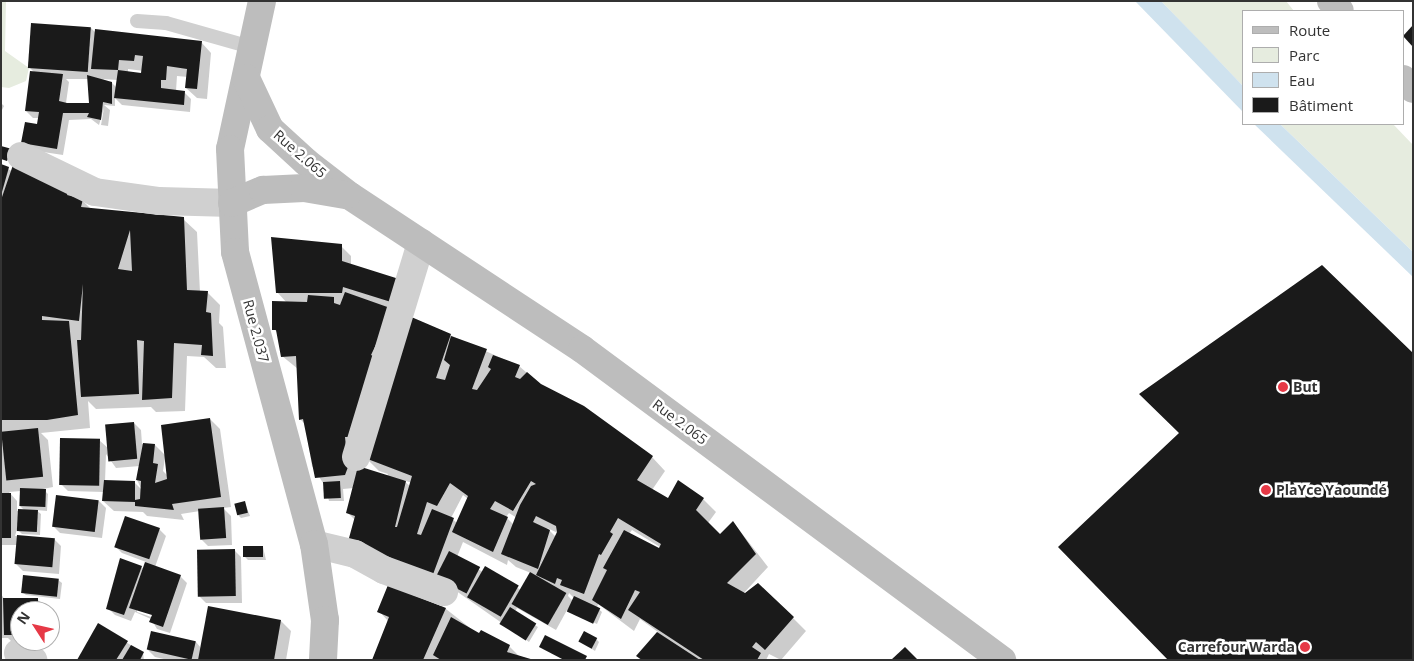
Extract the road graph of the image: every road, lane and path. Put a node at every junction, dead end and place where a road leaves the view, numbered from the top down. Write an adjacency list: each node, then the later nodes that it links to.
1 (262, 1): 3 (street, Rue 2.037)
2 (136, 21): 3 (lane)
3 (251, 46): 4 (street, Rue 2.037)
4 (246, 78): 8 (street, Rue 2.065); 9 (street, Rue 2.037)
5 (1404, 79): 6 (street)
6 (1413, 89)
7 (21, 156): 9 (street)
8 (350, 196): 9 (street, Rue 2.065); 10 (street, Rue 2.065)
9 (232, 203): 12 (street, Rue 2.037)
10 (421, 243): 11 (street); 15 (street, Rue 2.065)
11 (356, 457)
12 (314, 544): 13 (street); 14 (street, Rue 2.037)
13 (444, 592)
14 (324, 660)
15 (1002, 660)

